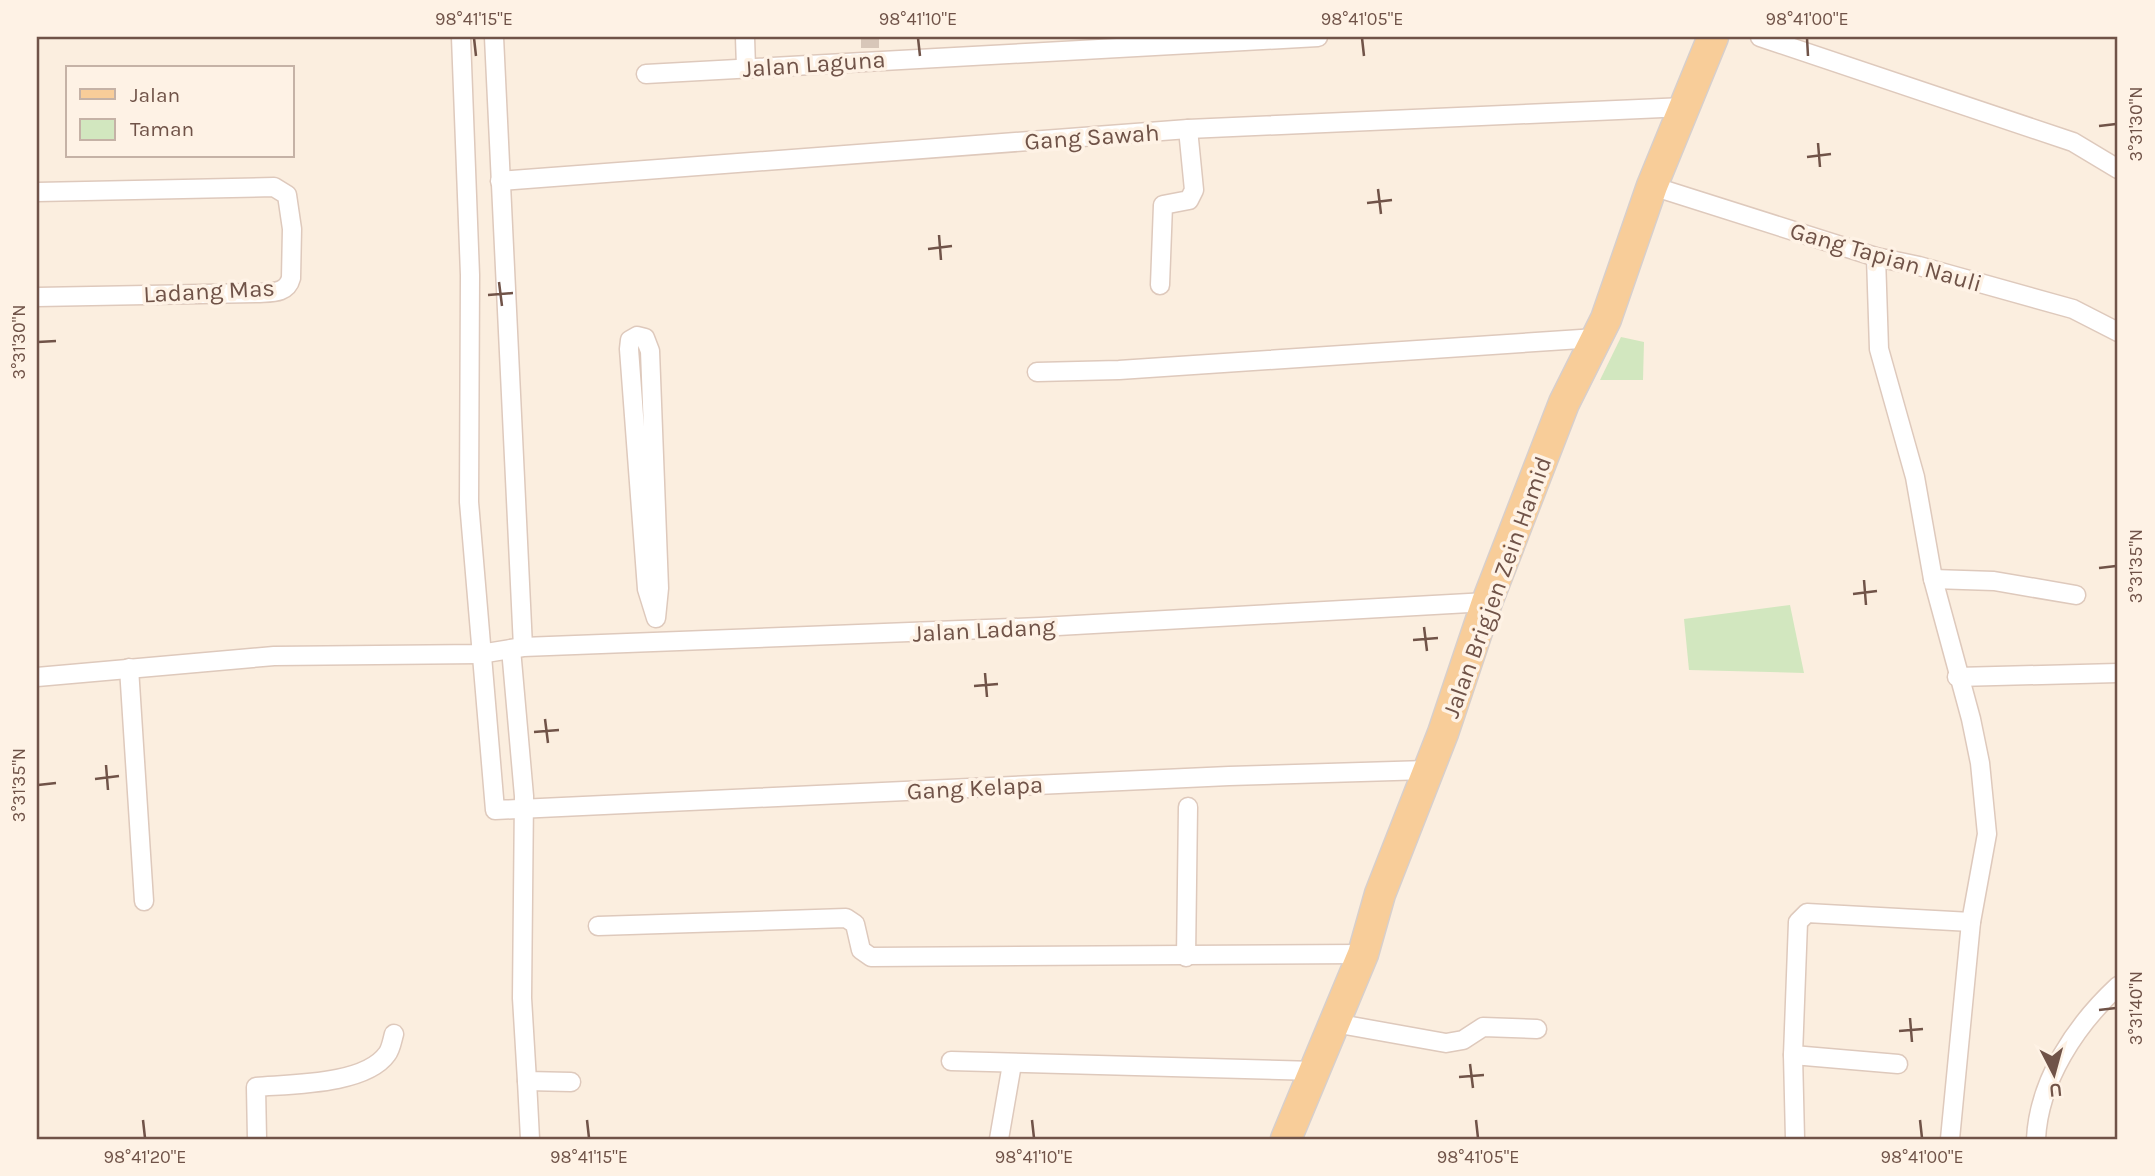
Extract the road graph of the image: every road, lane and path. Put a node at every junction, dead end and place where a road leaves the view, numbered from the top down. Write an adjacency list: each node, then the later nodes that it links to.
1 (461, 37): 30 (street)
2 (494, 37): 13 (street)
3 (745, 37): 8 (street)
4 (1318, 37): 7 (street, Jalan Laguna)
5 (1713, 37): 10 (main road, Jalan Brigjen Zein Hamid)
6 (1760, 37): 12 (street)
7 (985, 45): 8 (street, Jalan Laguna)
8 (746, 68): 9 (street, Jalan Laguna)
9 (646, 74)
10 (1685, 107): 11 (street, Gang Sawah); 14 (main road, Jalan Brigjen Zein Hamid)
11 (1188, 129): 13 (street, Gang Sawah); 17 (street)
12 (2118, 169)
13 (500, 181): 29 (street)
14 (1652, 186): 16 (street, Gang Tapian Nauli); 20 (main road, Jalan Brigjen Zein Hamid)
15 (37, 192): 18 (street, Ladang Mas)
16 (1877, 257): 19 (street, Gang Tapian Nauli); 25 (street)
17 (1160, 285)
18 (37, 297)
19 (2118, 332)
20 (1596, 338): 21 (street); 27 (main road, Jalan Brigjen Zein Hamid)
21 (1037, 372)
22 (651, 384): 23 (street); 23 (street); 24 (street)
23 (632, 387): 24 (street)
24 (643, 449): 28 (street)
25 (1933, 579): 26 (street); 34 (street)
26 (2076, 595)
27 (1487, 602): 28 (street, Jalan Ladang); 35 (main road, Jalan Brigjen Zein Hamid)
28 (659, 641): 29 (street, Jalan Ladang)
29 (517, 648): 30 (street, Jalan Ladang); 37 (street)
30 (480, 654): 31 (street, Jalan Ladang); 37 (street, Gang Kelapa)
31 (128, 667): 33 (street, Jalan Ladang); 38 (street)
32 (2118, 673): 34 (street)
33 (37, 677)
34 (1957, 677): 39 (street)
35 (1427, 770): 37 (street, Gang Kelapa); 41 (main road, Jalan Brigjen Zein Hamid)
36 (1188, 807): 42 (street)
37 (524, 809): 52 (street)
38 (144, 901)
39 (1971, 922): 47 (street); 59 (street)
40 (597, 926): 42 (street)
41 (1363, 954): 42 (street); 44 (main road, Jalan Brigjen Zein Hamid)
42 (1186, 957)
43 (2118, 986): 60 (street)
44 (1334, 1023): 45 (street); 51 (main road, Jalan Brigjen Zein Hamid)
45 (1537, 1029)
46 (394, 1034): 54 (street)
47 (1793, 1055): 50 (street); 58 (street)
48 (951, 1061): 49 (street)
49 (1012, 1064): 51 (street); 56 (street)
50 (1898, 1064)
51 (1315, 1071): 57 (main road, Jalan Brigjen Zein Hamid)
52 (527, 1082): 53 (street); 55 (street)
53 (571, 1082)
54 (257, 1139)
55 (530, 1139)
56 (999, 1139)
57 (1286, 1139)
58 (1795, 1139)
59 (1950, 1139)
60 (2036, 1139)

